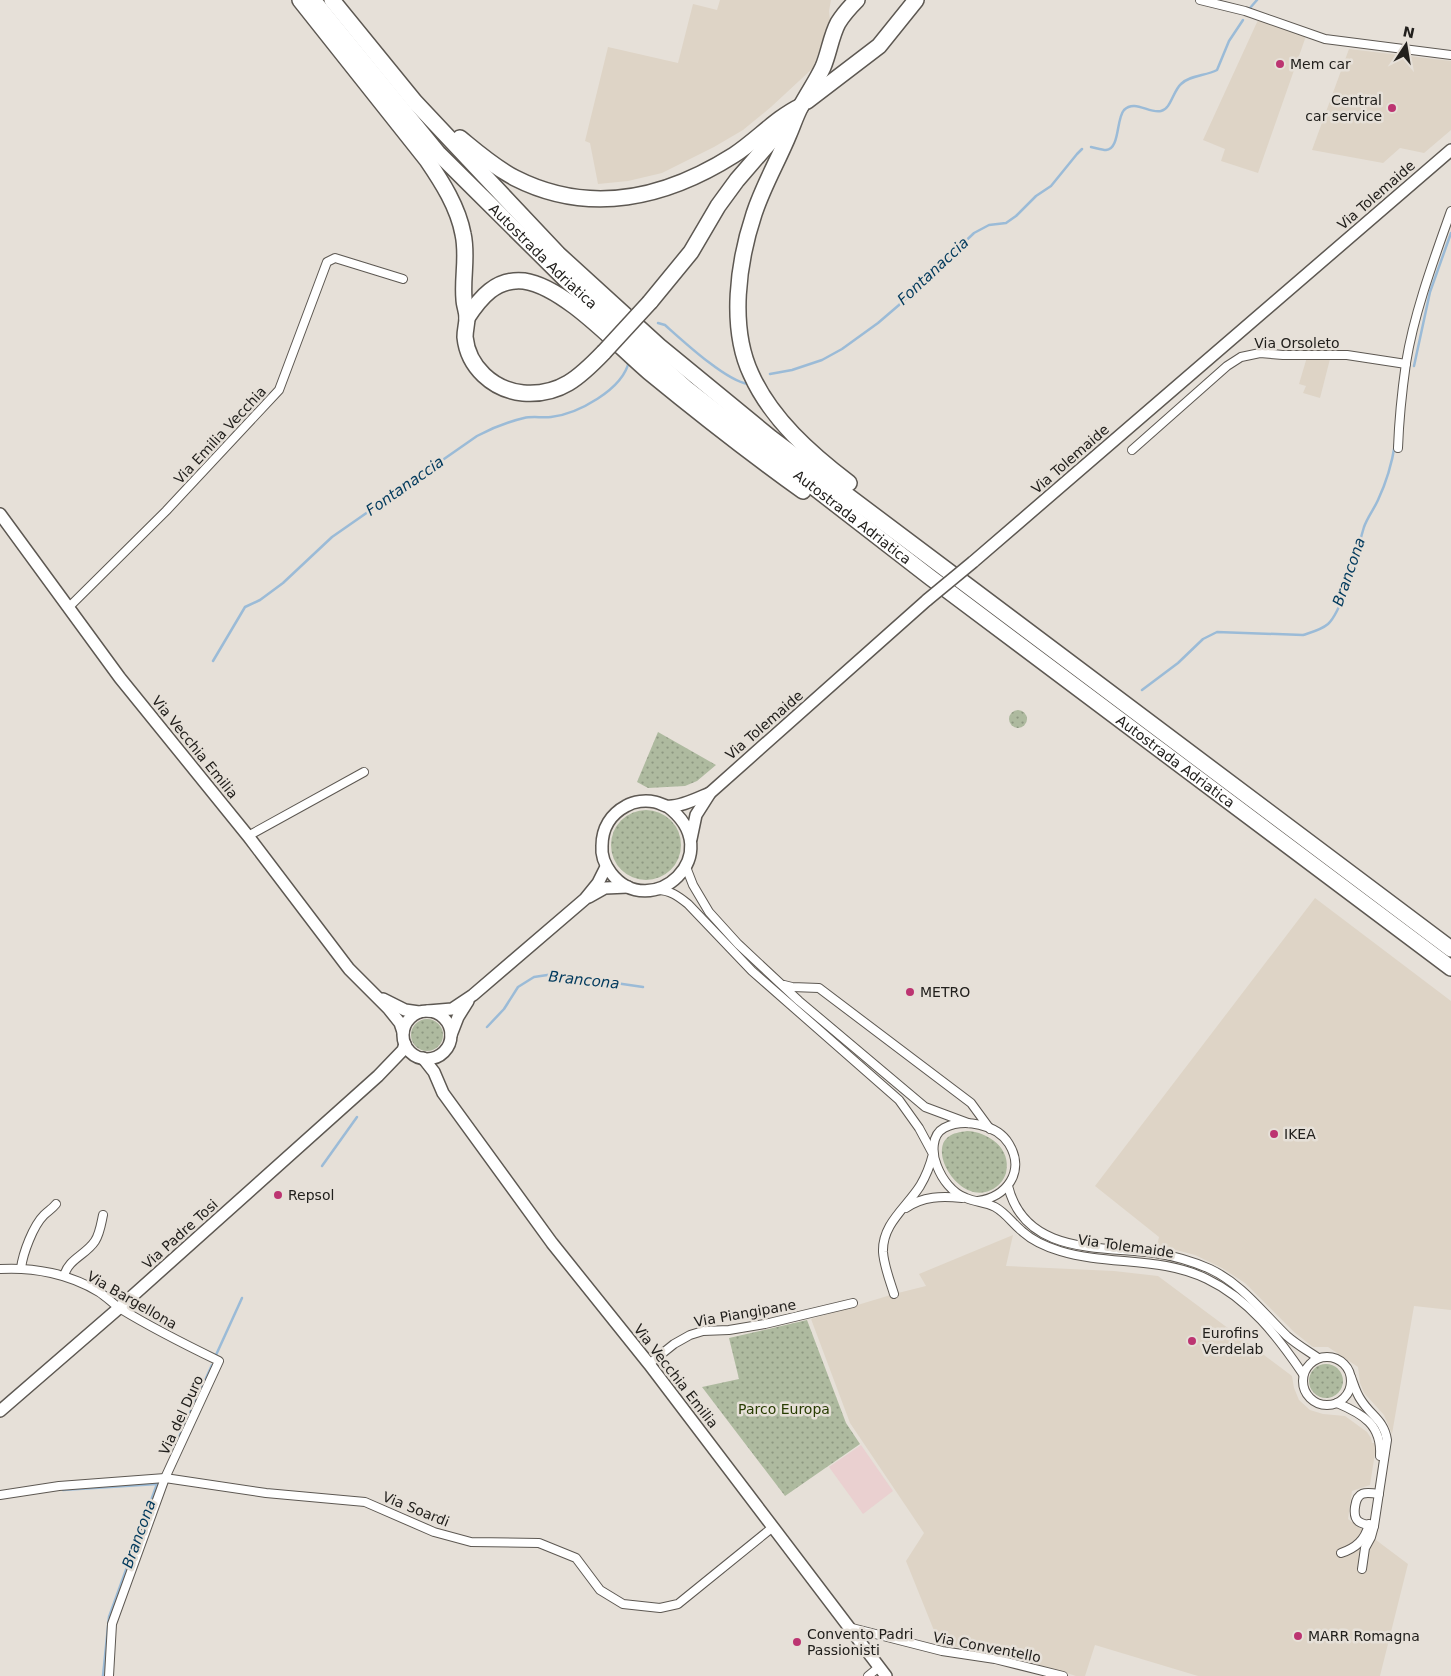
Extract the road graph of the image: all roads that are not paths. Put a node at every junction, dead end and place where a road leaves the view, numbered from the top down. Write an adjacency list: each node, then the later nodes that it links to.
1 (300, 0): 13 (highway)
2 (313, 0): 18 (highway, Autostrada Adriatica)
3 (332, 0): 8 (highway, Autostrada Adriatica)
4 (857, 0): 9 (highway)
5 (916, 0): 9 (highway)
6 (1200, 0): 7 (street)
7 (1451, 55)
8 (415, 102): 9 (highway); 20 (highway, Autostrada Adriatica)
9 (801, 106): 13 (highway, bridge); 20 (highway)
10 (1451, 150): 22 (main road, Via Tolemaide, bridge)
11 (1451, 211): 14 (street)
12 (402, 279): 19 (street, Via Emilia Vecchia)
13 (467, 318): 18 (highway)
14 (1406, 364): 15 (street); 16 (street, Via Orsoleto)
15 (1398, 448)
16 (1132, 450)
17 (0, 514): 19 (main road, Via Vecchia Emilia)
18 (931, 578): 32 (highway, Autostrada Adriatica)
19 (69, 607): 24 (main road, Via Vecchia Emilia)
20 (1038, 637): 31 (highway, Autostrada Adriatica)
21 (364, 772): 24 (street)
22 (710, 793): 23 (main road, Via Tolemaide); 25 (main road, Via Tolemaide)
23 (667, 806): 25 (main road); 26 (main road, Via Tolemaide)
24 (248, 836): 34 (main road, Via Vecchia Emilia)
25 (691, 839): 27 (main road, Via Tolemaide)
26 (606, 866): 28 (main road); 30 (main road)
27 (686, 867): 29 (main road); 33 (street)
28 (629, 887): 29 (main road); 30 (main road)
29 (655, 890): 45 (street)
30 (585, 899): 35 (main road)
31 (1451, 949)
32 (1451, 968)
33 (782, 984): 43 (street); 44 (street)
34 (373, 994): 36 (main road); 38 (main road, Via Vecchia Emilia)
35 (473, 996): 36 (main road); 37 (main road)
36 (424, 1012): 37 (main road); 38 (main road)
37 (450, 1036): 39 (main road)
38 (404, 1038): 40 (main road); 41 (main road)
39 (442, 1053): 40 (main road); 42 (main road)
40 (421, 1057): 41 (main road); 42 (main road, Via Vecchia Emilia)
41 (378, 1076): 57 (main road, Via Padre Tosi)
42 (444, 1093): 60 (main road, Via Vecchia Emilia)
43 (969, 1123): 44 (street); 45 (street)
44 (990, 1129): 46 (street)
45 (933, 1154): 47 (street); 50 (street)
46 (1008, 1186): 48 (street, Via Tolemaide); 58 (street, Via Tolemaide)
47 (966, 1199): 48 (street, Via Tolemaide); 50 (street, Via Tolemaide)
48 (978, 1201): 61 (street, Via Tolemaide)
49 (56, 1204): 52 (street)
50 (898, 1213): 55 (street)
51 (103, 1215): 54 (street)
52 (21, 1268): 53 (street, Via Bargellona); 54 (street, Via Bargellona)
53 (0, 1269)
54 (64, 1276): 57 (street, Via Bargellona)
55 (894, 1294)
56 (853, 1302): 60 (street, Via Piangipane)
57 (120, 1308): 59 (street, Via Bargellona); 64 (main road, Via Padre Tosi)
58 (1318, 1358): 61 (street); 62 (street, Via Tolemaide)
59 (219, 1361): 65 (street, Via del Duro)
60 (649, 1364): 69 (main road, Via Vecchia Emilia)
61 (1303, 1374): 63 (street, Via Tolemaide)
62 (1351, 1377): 63 (street); 66 (street, Via Tolemaide)
63 (1337, 1403): 66 (street)
64 (0, 1411)
65 (165, 1478): 67 (street, Via Soardi); 69 (street, Via Soardi); 74 (street, Via del Duro)
66 (1377, 1493): 68 (street); 68 (street)
67 (0, 1495)
68 (1372, 1525): 70 (street); 71 (street)
69 (773, 1527): 72 (main road, Via Vecchia Emilia)
70 (1341, 1553)
71 (1362, 1569)
72 (848, 1627): 73 (main road, Via Vecchia Emilia); 76 (street, Via Conventello)
73 (882, 1671): 75 (street)
74 (109, 1676)
75 (868, 1676)
76 (1063, 1676)

